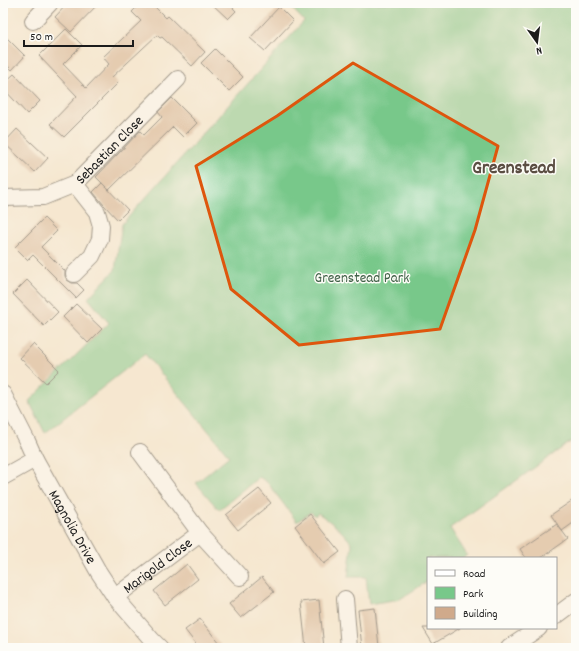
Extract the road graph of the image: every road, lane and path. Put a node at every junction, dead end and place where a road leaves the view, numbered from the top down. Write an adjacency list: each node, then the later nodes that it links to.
1 (50, 3): 2 (street)
2 (33, 21)
3 (178, 79): 4 (street, Sebastian Close)
4 (75, 184): 5 (street, Sebastian Close); 6 (street)
5 (3, 198)
6 (74, 274)
7 (3, 394): 9 (street, Magnolia Drive)
8 (140, 452): 11 (street, Marigold Close)
9 (35, 459): 10 (street); 13 (street, Magnolia Drive)
10 (3, 477)
11 (200, 533): 12 (street, Marigold Close); 13 (street, Marigold Close)
12 (240, 577)
13 (115, 598): 18 (street, Magnolia Drive)
14 (345, 599): 19 (street)
15 (576, 602): 16 (street)
16 (557, 615)
17 (538, 629): 20 (street)
18 (160, 648)
19 (349, 648)
20 (509, 648)

